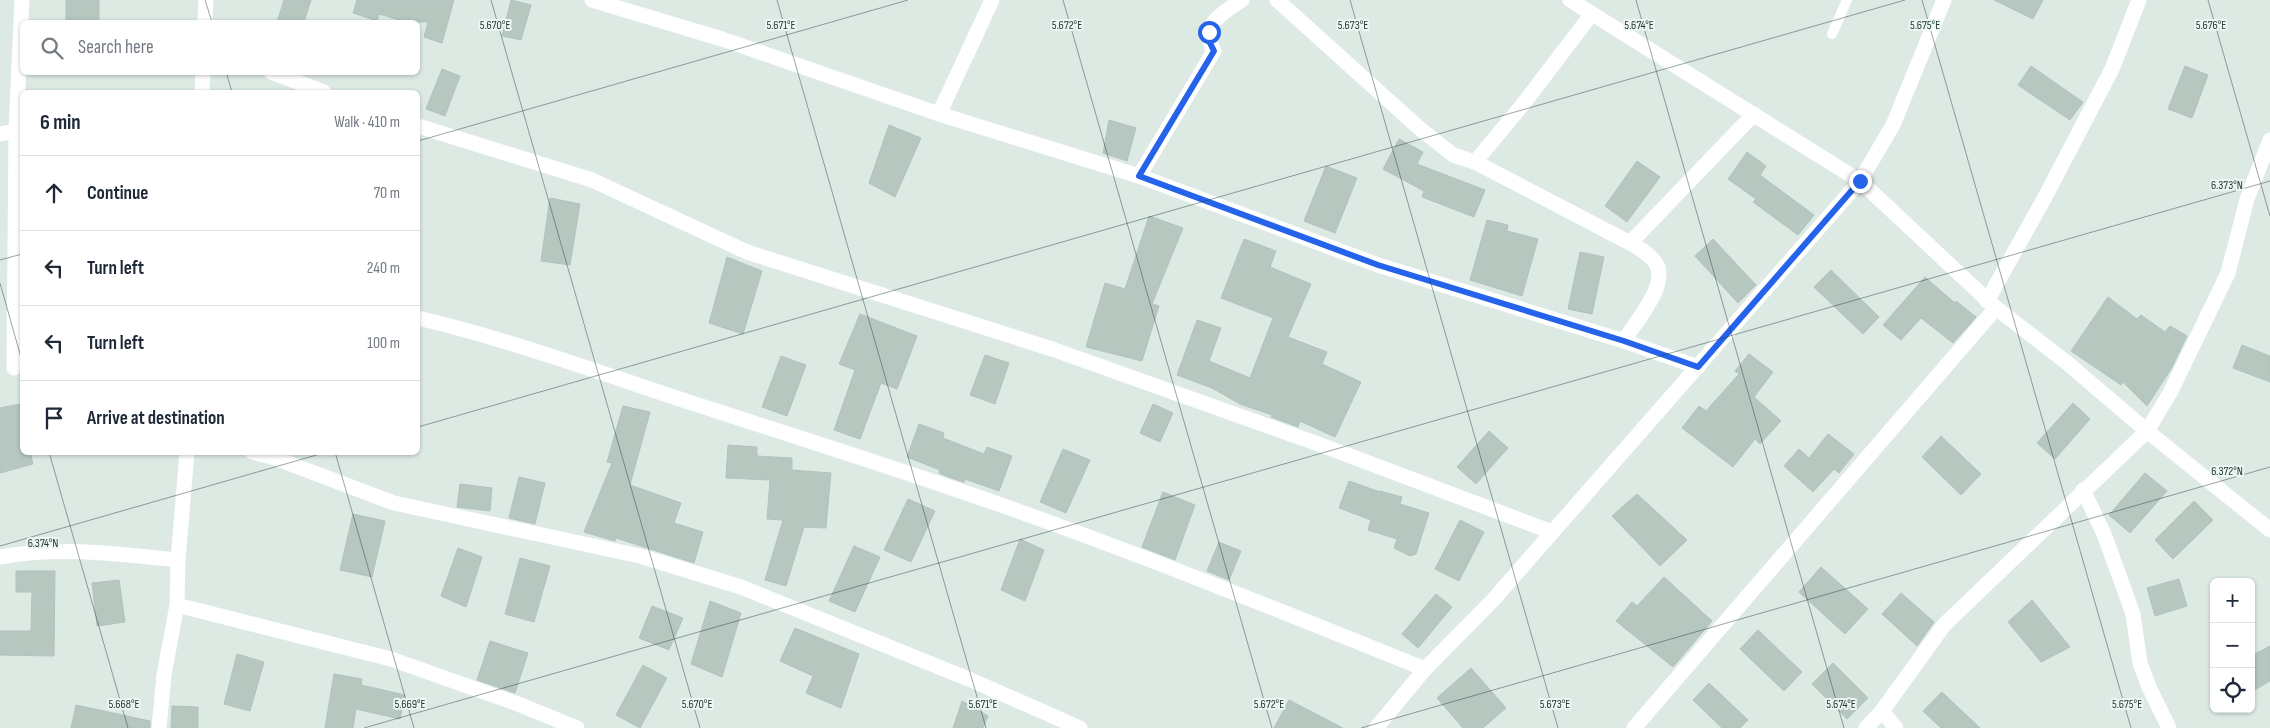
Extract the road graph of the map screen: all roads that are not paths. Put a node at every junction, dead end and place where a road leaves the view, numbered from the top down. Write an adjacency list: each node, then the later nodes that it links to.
1 (22, 0): 12 (street)
2 (206, 0): 13 (street)
3 (592, 0): 20 (street)
4 (992, 0): 20 (street)
5 (1242, 0): 27 (street)
6 (1277, 0): 26 (street)
7 (1570, 0): 11 (street)
8 (1847, 0): 14 (lane)
9 (1944, 0): 28 (street)
10 (2139, 0): 30 (street)
11 (1591, 15): 21 (street); 26 (street)
12 (21, 20)
13 (205, 20)
14 (1832, 34)
15 (20, 44): 23 (street)
16 (203, 75): 18 (street)
17 (279, 75): 19 (street)
18 (202, 90)
19 (319, 90)
20 (939, 114): 27 (street)
21 (1754, 114): 28 (street); 29 (street)
22 (420, 127): 40 (street)
23 (16, 131): 24 (street); 34 (street)
24 (0, 134)
25 (2270, 140): 35 (street)
26 (1475, 162): 29 (street)
27 (1139, 176): 32 (street)
28 (1860, 181): 30 (street); 33 (street)
29 (1630, 243): 32 (street)
30 (1992, 304): 35 (street); 50 (street)
31 (420, 318): 44 (street)
32 (1624, 341): 33 (street)
33 (1698, 367): 40 (street)
34 (12, 369)
35 (2147, 431): 38 (street); 39 (street)
36 (187, 455): 42 (street)
37 (264, 455): 48 (street)
38 (2083, 490): 45 (street); 53 (street)
39 (2270, 530)
40 (1552, 532): 44 (street)
41 (0, 557): 42 (street)
42 (178, 560): 43 (street)
43 (177, 605): 46 (street); 47 (street)
44 (1425, 669): 49 (street)
45 (1882, 711): 51 (street); 52 (street)
46 (159, 728)
47 (577, 728)
48 (1080, 728)
49 (1376, 728)
50 (1634, 728)
51 (1866, 728)
52 (1896, 728)
53 (2169, 728)

